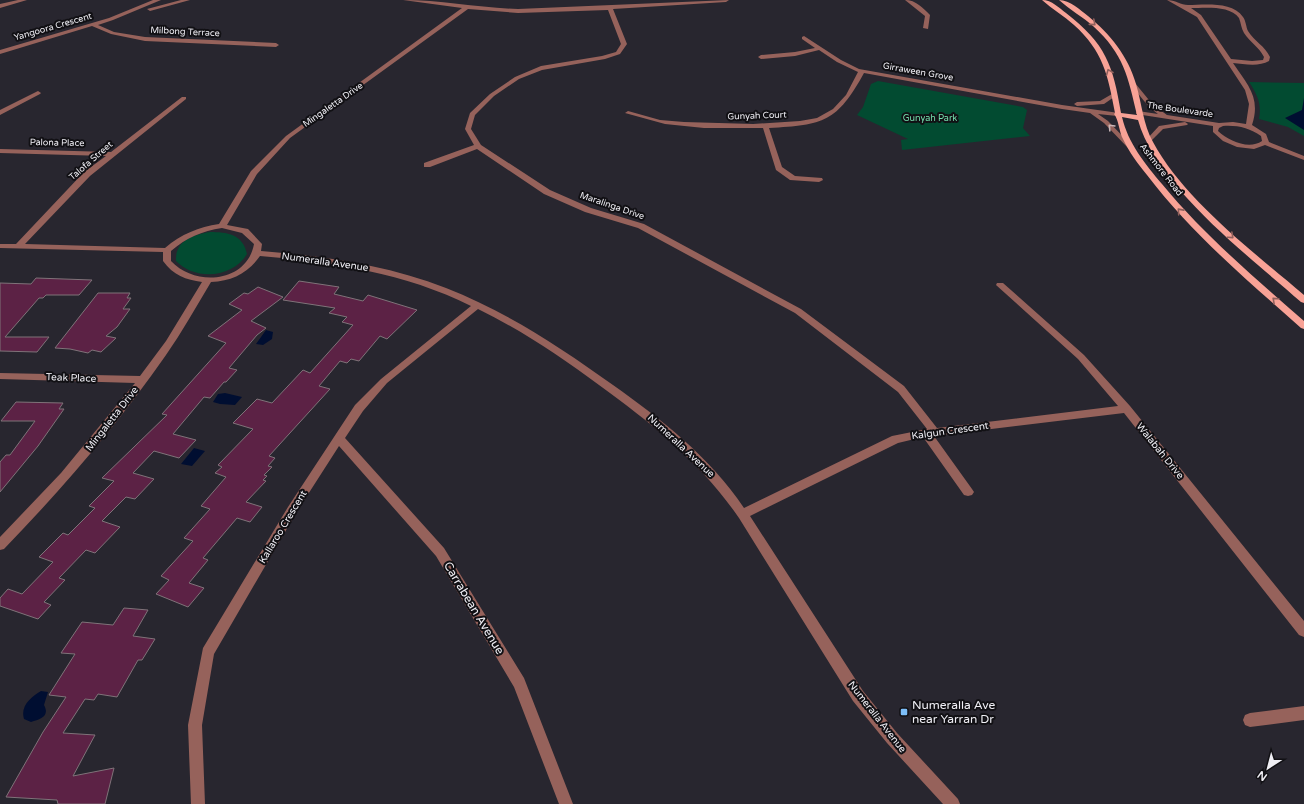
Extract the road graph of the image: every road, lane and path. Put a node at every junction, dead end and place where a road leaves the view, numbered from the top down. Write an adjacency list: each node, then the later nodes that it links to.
1 (24, 0): 10 (street)
2 (158, 0): 14 (street, Yangoora Crescent)
3 (187, 0): 14 (street, Yangoora Crescent)
4 (406, 0): 11 (street)
5 (726, 0): 13 (street)
6 (908, 0): 16 (street)
7 (1045, 0): 26 (main road, Ashmore Road, one-way to 7)
8 (1062, 0): 24 (main road, Ashmore Road, one-way to 24)
9 (1170, 0): 12 (street)
10 (0, 6)
11 (467, 7): 13 (street); 50 (street, Mingaletta Drive)
12 (1185, 7): 22 (street); 22 (street)
13 (610, 8): 43 (street, Maralinga Drive)
14 (112, 19): 15 (street, Yangoora Crescent)
15 (94, 24): 18 (street, Milbong Terrace); 20 (street, Yangoora Crescent)
16 (926, 28)
17 (804, 38): 19 (street, Girraween Grove)
18 (276, 45)
19 (820, 48): 21 (street); 23 (street, Girraween Grove)
20 (0, 52)
21 (761, 57)
22 (1229, 61): 39 (street)
23 (862, 71): 28 (street, Girraween Grove); 37 (street, Gunyah Court)
24 (1133, 84): 34 (main road, Ashmore Road); 35 (street)
25 (38, 93): 32 (street)
26 (1114, 95): 29 (street); 31 (main road, Ashmore Road)
27 (184, 98): 46 (street, Talofa Street)
28 (1036, 101): 29 (street, Girraween Grove); 30 (street, Girraween Grove)
29 (1059, 104): 31 (street, Girraween Grove)
30 (1088, 111): 31 (street, Girraween Grove); 44 (street, one-way to 30)
31 (1117, 112): 34 (main road); 44 (main road, Ashmore Road)
32 (0, 113)
33 (628, 113): 37 (street, Gunyah Court)
34 (1139, 115): 35 (street, The Boulevarde); 36 (street, The Boulevarde); 41 (main road, Ashmore Road)
35 (1168, 117): 38 (street, The Boulevarde)
36 (1185, 124): 40 (street, The Boulevarde); 41 (street)
37 (765, 125): 49 (street)
38 (1220, 125): 39 (street, The Boulevarde); 40 (street)
39 (1248, 126): 42 (street)
40 (1216, 133): 42 (street, The Boulevarde)
41 (1149, 140): 57 (main road, Ashmore Road, one-way to 57)
42 (1265, 143): 47 (street)
43 (478, 146): 48 (street); 63 (street, Maralinga Drive)
44 (1131, 148): 59 (main road, Ashmore Road, one-way to 44)
45 (0, 151): 46 (street, Palona Place)
46 (113, 154): 52 (street, Talofa Street)
47 (1304, 158)
48 (427, 165)
49 (819, 180)
50 (222, 226): 53 (street); 54 (street)
51 (0, 246): 52 (street)
52 (18, 247): 53 (street)
53 (167, 250): 55 (street)
54 (258, 253): 55 (street); 58 (street, Numeralla Avenue)
55 (208, 280): 61 (street, Mingaletta Drive)
56 (1000, 285): 62 (street, Walabah Drive)
57 (1304, 300)
58 (478, 305): 64 (street, Kallaroo Crescent); 66 (street, Numeralla Avenue)
59 (1304, 326)
60 (0, 376): 61 (street, Teak Place)
61 (142, 380): 67 (street, Mingaletta Drive)
62 (1126, 409): 63 (street, Kalgun Crescent); 68 (street, Walabah Drive)
63 (931, 432): 65 (street, Maralinga Drive); 66 (street, Kalgun Crescent)
64 (339, 438): 71 (street, Kallaroo Crescent); 72 (street, Carrabean Avenue)
65 (968, 492)
66 (742, 514): 73 (street, Numeralla Avenue)
67 (0, 545)
68 (1304, 631)
69 (1304, 713): 70 (street)
70 (1250, 720)
71 (198, 804)
72 (566, 804)
73 (953, 804)

